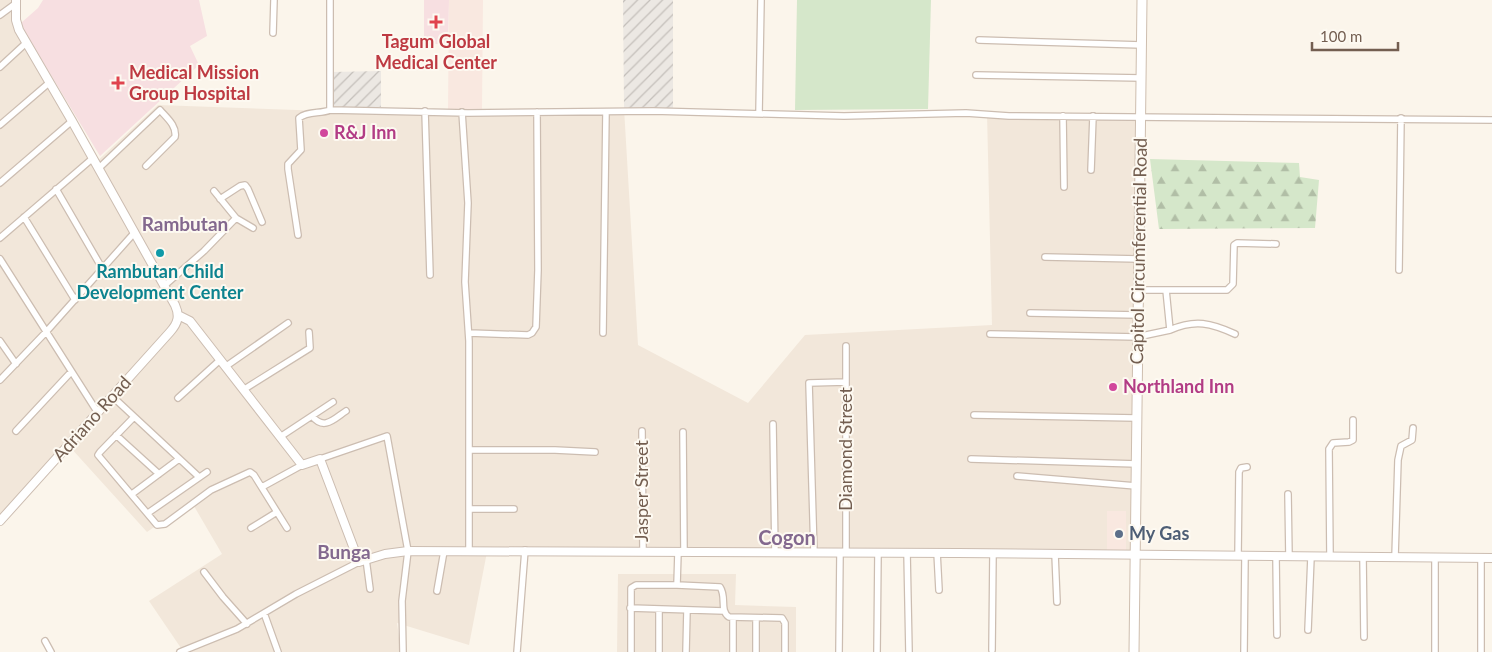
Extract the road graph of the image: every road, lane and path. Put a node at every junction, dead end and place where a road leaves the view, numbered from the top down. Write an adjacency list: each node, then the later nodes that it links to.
1 (274, 0): 7 (street)
2 (330, 0): 15 (street)
3 (761, 0): 20 (street)
4 (1142, 0): 10 (main road, Capitol Circumferential Road)
5 (16, 2): 6 (street); 9 (street)
6 (0, 14)
7 (272, 33)
8 (979, 40): 10 (street)
9 (26, 44): 11 (street); 14 (street)
10 (1142, 45): 13 (main road, Capitol Circumferential Road)
11 (0, 67)
12 (976, 74): 13 (street)
13 (1142, 78): 23 (main road, Capitol Circumferential Road)
14 (50, 82): 26 (street); 27 (street)
15 (330, 110): 16 (street); 42 (street)
16 (425, 112): 17 (street); 50 (street)
17 (462, 112): 18 (street); 63 (street)
18 (538, 112): 19 (street); 63 (street)
19 (606, 112): 20 (street); 62 (street)
20 (759, 114): 21 (street)
21 (1063, 116): 22 (street); 33 (street)
22 (1093, 116): 23 (street); 31 (street)
23 (1142, 116): 24 (street); 47 (main road, Capitol Circumferential Road)
24 (1401, 118): 25 (street); 49 (street)
25 (1492, 120)
26 (72, 121): 28 (street); 32 (street)
27 (0, 125)
28 (93, 158): 30 (street); 34 (street)
29 (146, 166): 30 (street)
30 (99, 168): 41 (street)
31 (1091, 170)
32 (0, 183)
33 (1064, 187)
34 (56, 189): 37 (street); 48 (street)
35 (214, 191): 36 (street)
36 (220, 199): 38 (street); 39 (street)
37 (24, 217): 43 (street); 54 (street)
38 (236, 218): 40 (street); 51 (street)
39 (262, 222)
40 (253, 228)
41 (135, 232): 48 (street); 51 (street)
42 (298, 235)
43 (0, 238)
44 (1276, 244): 53 (street)
45 (1045, 257): 47 (street)
46 (0, 259): 60 (street)
47 (1139, 259): 52 (main road, Capitol Circumferential Road)
48 (102, 268): 54 (street)
49 (1399, 270)
50 (430, 275)
51 (164, 286): 56 (street)
52 (1138, 290): 53 (street); 57 (main road, Capitol Circumferential Road)
53 (1166, 290): 59 (street)
54 (75, 300): 60 (street)
55 (1030, 313): 57 (street)
56 (178, 315): 69 (street); 75 (street, Adriano Road)
57 (1138, 315): 66 (main road, Capitol Circumferential Road)
58 (288, 323): 69 (street)
59 (1170, 330): 65 (street); 66 (street)
60 (46, 332): 70 (street); 71 (street)
61 (308, 332): 74 (street)
62 (603, 333)
63 (469, 334): 92 (street)
64 (990, 334): 66 (street)
65 (1235, 334)
66 (1138, 336): 83 (main road, Capitol Circumferential Road)
67 (0, 341): 70 (street)
68 (846, 346): 73 (street, Diamond Street)
69 (223, 363): 74 (street); 76 (street)
70 (16, 364): 72 (street)
71 (71, 372): 79 (street); 87 (street)
72 (0, 380)
73 (846, 382): 125 (street); 126 (street, Diamond Street)
74 (243, 390): 91 (street)
75 (113, 397): 79 (street, Adriano Road); 82 (street)
76 (178, 398)
77 (333, 402): 81 (street)
78 (346, 411): 81 (street)
79 (98, 413): 112 (street, Adriano Road)
80 (974, 415): 83 (street)
81 (312, 416): 91 (street)
82 (134, 417): 90 (street); 94 (street)
83 (1136, 418): 97 (main road, Capitol Circumferential Road)
84 (1353, 420): 134 (street)
85 (773, 424): 124 (street)
86 (1413, 428): 136 (street)
87 (16, 431)
88 (642, 431): 119 (street, Jasper Street)
89 (682, 432): 120 (street)
90 (116, 435): 101 (street); 106 (street)
91 (280, 437): 98 (street)
92 (469, 450): 93 (street); 108 (street)
93 (595, 452)
94 (179, 459): 101 (street); 103 (street)
95 (320, 459): 98 (street); 116 (street); 140 (street)
96 (971, 459): 97 (street)
97 (1137, 464): 104 (main road, Capitol Circumferential Road)
98 (302, 465): 105 (street)
99 (1247, 467): 130 (street)
100 (207, 472): 103 (street)
101 (159, 474): 106 (street)
102 (1016, 476): 104 (street)
103 (199, 478): 111 (street)
104 (1136, 486): 129 (main road, Capitol Circumferential Road)
105 (262, 487): 110 (street); 111 (street)
106 (132, 494): 111 (street)
107 (1288, 494): 132 (street)
108 (469, 509): 109 (street); 118 (street)
109 (514, 510)
110 (277, 512): 113 (street); 114 (street)
111 (148, 514)
112 (0, 521)
113 (251, 528)
114 (286, 528)
115 (525, 550): 118 (street); 119 (street); 164 (street)
116 (408, 551): 117 (street); 140 (street); 163 (street)
117 (444, 551): 118 (street); 145 (street)
118 (469, 551)
119 (643, 552): 120 (street)
120 (681, 552): 124 (street); 142 (street)
121 (878, 552): 122 (street); 126 (street); 172 (street)
122 (907, 552): 123 (street); 173 (street)
123 (938, 552): 127 (street); 144 (street)
124 (775, 553): 125 (street)
125 (814, 553): 126 (street)
126 (843, 553): 171 (street, Diamond Street)
127 (993, 553): 128 (street); 159 (street)
128 (1055, 554): 129 (street); 146 (street)
129 (1136, 556): 130 (street); 174 (main road, Capitol Circumferential Road)
130 (1242, 556): 131 (street); 175 (street)
131 (1276, 557): 132 (street); 156 (street)
132 (1289, 557): 133 (street)
133 (1311, 557): 134 (street); 155 (street)
134 (1330, 557): 135 (street)
135 (1362, 557): 136 (street); 157 (street)
136 (1394, 558): 137 (street)
137 (1435, 558): 138 (street); 176 (street)
138 (1481, 558): 139 (street); 177 (street)
139 (1492, 558)
140 (363, 561): 143 (street); 151 (street)
141 (204, 572): 154 (street)
142 (677, 585): 147 (street); 150 (street)
143 (370, 589)
144 (938, 590)
145 (437, 591)
146 (1057, 602)
147 (630, 608): 148 (street); 165 (street)
148 (659, 609): 149 (street); 166 (street)
149 (687, 610): 150 (street); 167 (street)
150 (724, 611): 152 (street)
151 (264, 613): 154 (street); 162 (street)
152 (733, 618): 153 (street); 168 (street)
153 (756, 618): 169 (street); 170 (street)
154 (247, 624): 161 (street)
155 (1308, 630)
156 (1277, 635)
157 (1364, 638)
158 (45, 641): 160 (street)
159 (992, 650)
160 (52, 652)
161 (180, 652)
162 (278, 652)
163 (402, 652)
164 (517, 652)
165 (631, 652)
166 (659, 652)
167 (686, 652)
168 (733, 652)
169 (756, 652)
170 (785, 652)
171 (839, 652)
172 (877, 652)
173 (909, 652)
174 (1134, 652)
175 (1244, 652)
176 (1435, 652)
177 (1481, 652)

